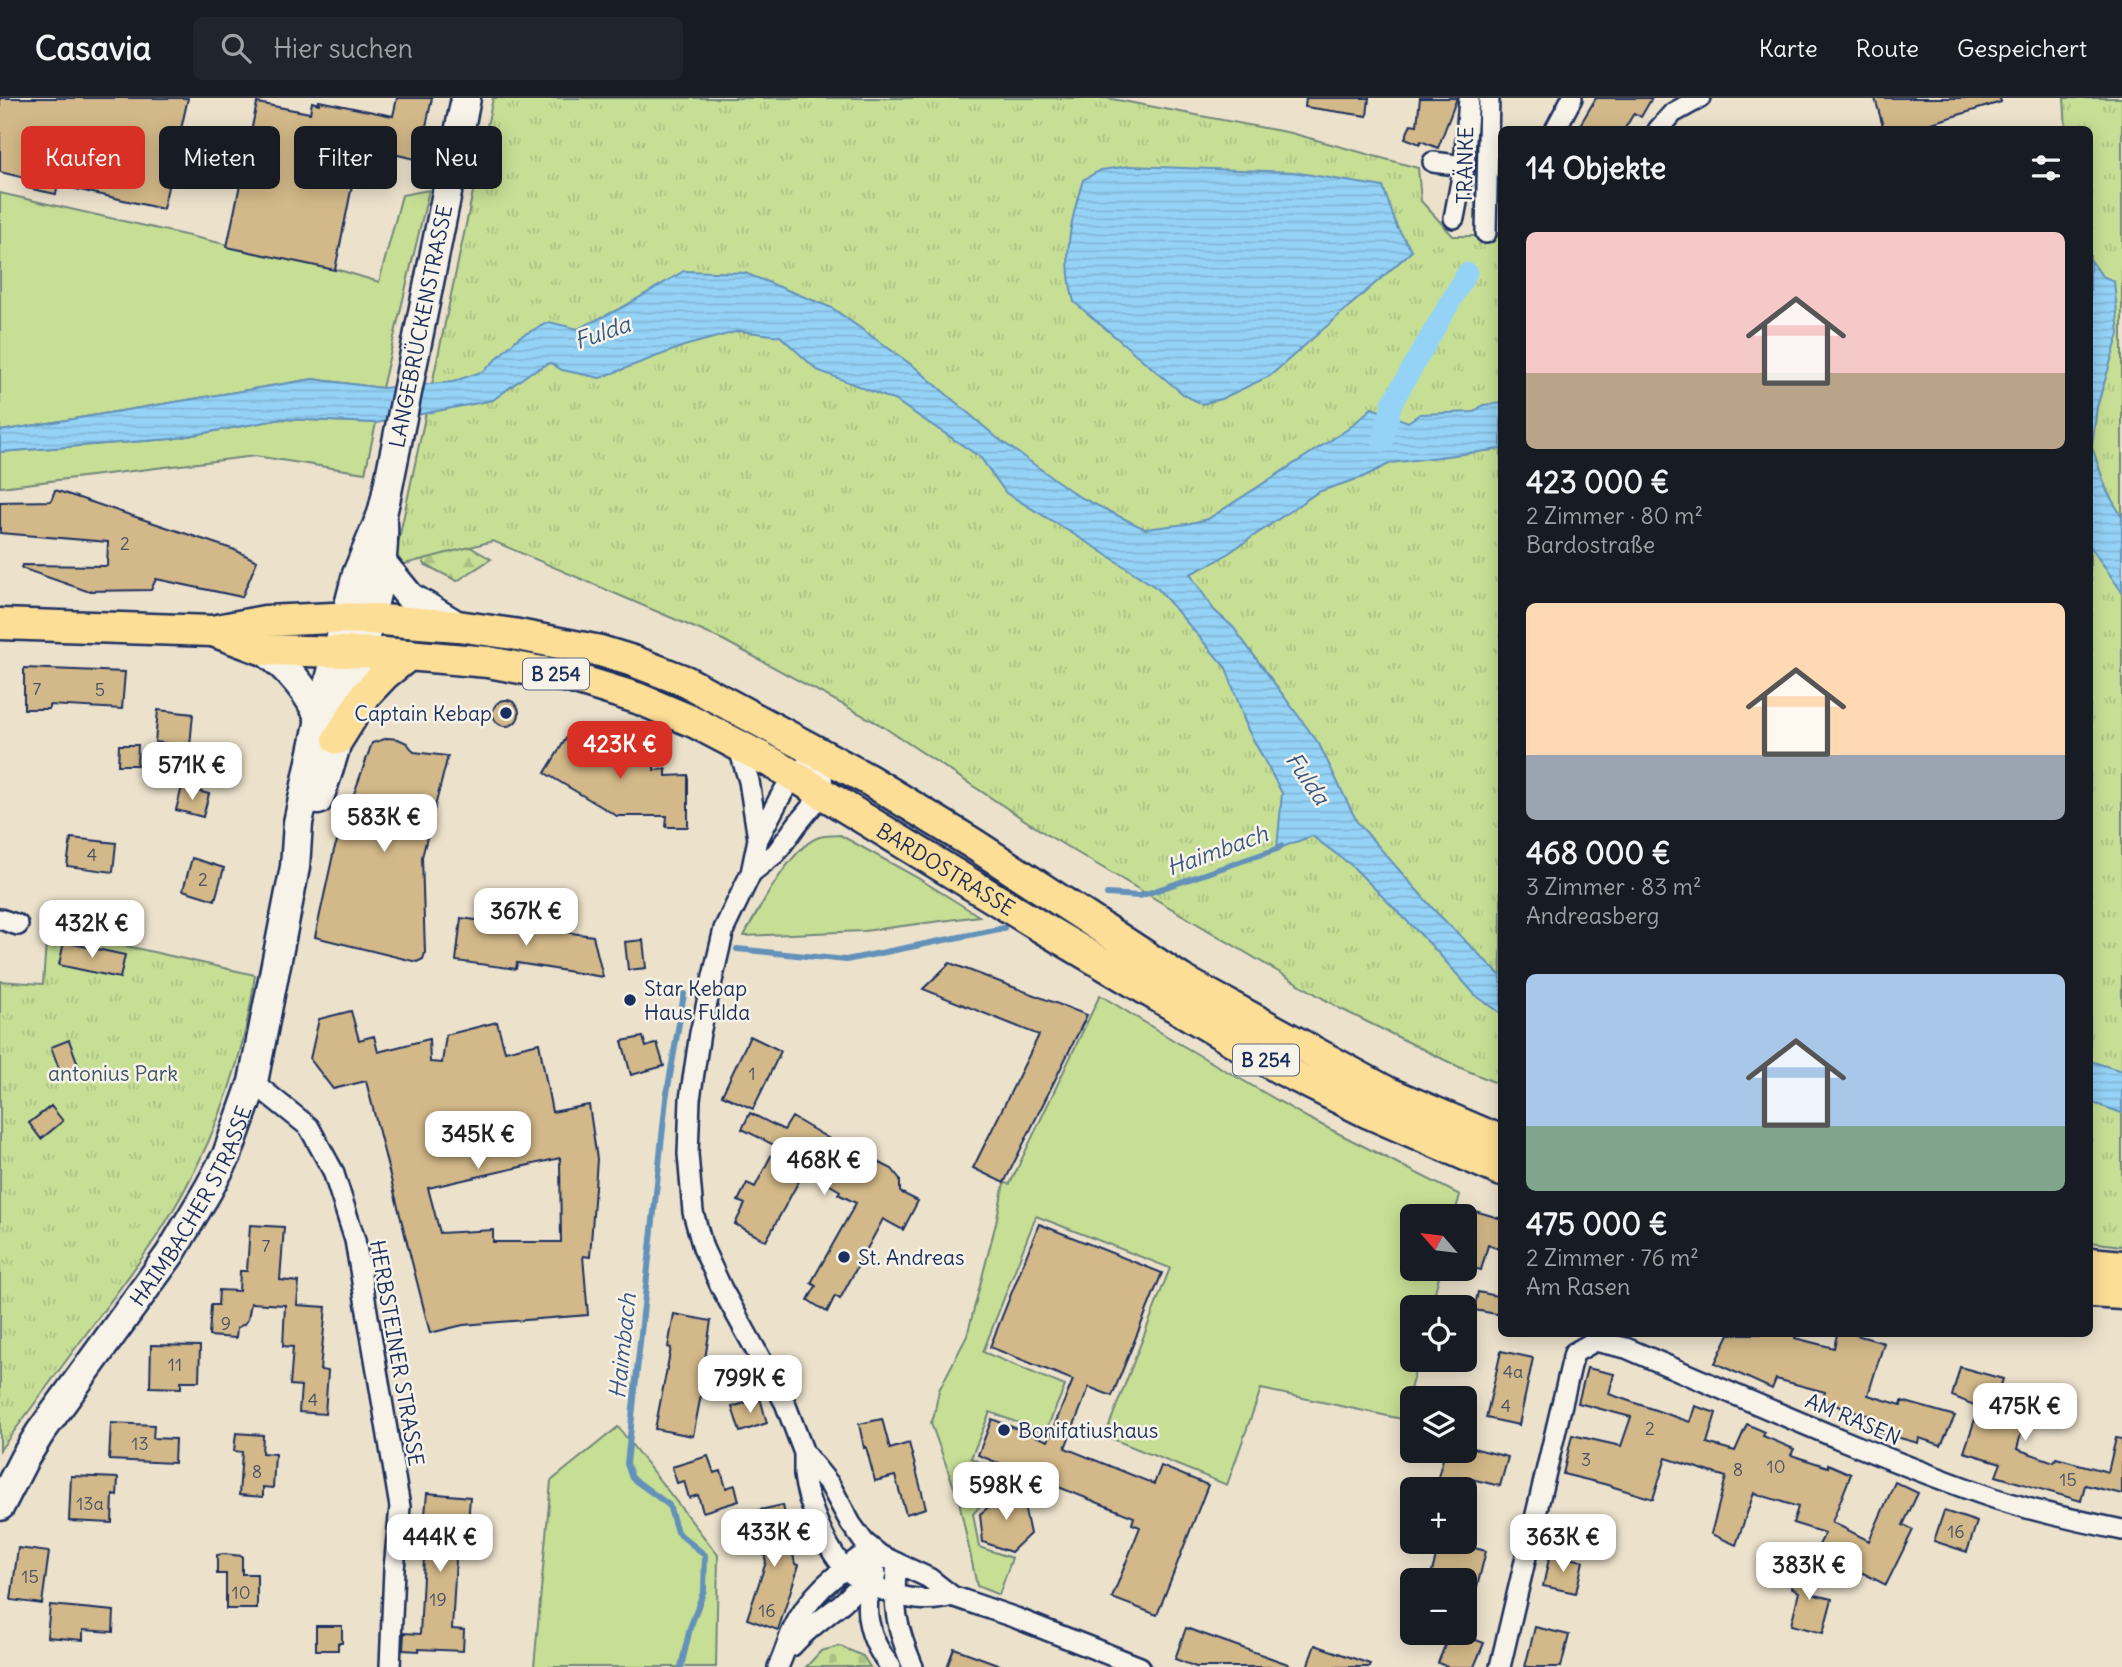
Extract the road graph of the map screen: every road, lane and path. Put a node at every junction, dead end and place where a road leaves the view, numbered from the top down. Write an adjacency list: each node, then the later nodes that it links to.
1 (466, 98): 13 (main road, LANGEBRÜCKENSTRASSE)
2 (1469, 98): 10 (street, TRÄNKE)
3 (1489, 98): 8 (street, TRÄNKE)
4 (1572, 98): 6 (street)
5 (1699, 98): 7 (street)
6 (1557, 126)
7 (1662, 126)
8 (1495, 140): 12 (street, TRÄNKE)
9 (1433, 162): 10 (street, TRÄNKE)
10 (1464, 166): 11 (street, TRÄNKE)
11 (1454, 218)
12 (1486, 233)
13 (384, 506): 14 (main road, LANGEBRÜCKENSTRASSE); 15 (main road, LANGEBRÜCKENSTRASSE)
14 (383, 564): 15 (main road, LANGEBRÜCKENSTRASSE); 17 (main road)
15 (358, 618): 17 (main road, BARDOSTRASSE / B 254); 18 (main road, BARDOSTRASSE); 20 (main road, HAIMBACHER STRASSE)
16 (0, 624): 18 (main road, B 254)
17 (458, 626): 24 (main road, BARDOSTRASSE / B 254)
18 (212, 631): 19 (main road, B 254)
19 (264, 650): 20 (main road, B 254); 22 (main road)
20 (349, 652): 21 (main road, BARDOSTRASSE / B 254); 22 (main road, HAIMBACHER STRASSE)
21 (409, 655): 22 (main road); 23 (main road, BARDOSTRASSE / B 254)
22 (329, 729): 29 (main road, HAIMBACHER STRASSE)
23 (737, 743): 25 (main road, BARDOSTRASSE / B 254); 27 (street)
24 (821, 753): 25 (street); 26 (street); 30 (main road, BARDOSTRASSE / B 254)
25 (793, 776): 26 (main road, BARDOSTRASSE / B 254); 27 (street)
26 (823, 793): 28 (street); 31 (main road, BARDOSTRASSE / B 254)
27 (758, 838): 28 (street)
28 (751, 873): 36 (street)
29 (253, 1082): 37 (main road, HAIMBACHER STRASSE); 45 (street, HERBSTEINER STRASSE)
30 (1498, 1139)
31 (1498, 1169)
32 (2093, 1263): 33 (main road)
33 (2122, 1266)
34 (2093, 1292): 35 (main road)
35 (2122, 1294)
36 (804, 1453): 39 (street); 40 (street)
37 (0, 1506)
38 (2122, 1530): 49 (street, AM RASEN)
39 (883, 1556): 40 (street); 41 (street); 42 (street); 43 (street)
40 (845, 1569): 41 (street); 44 (street)
41 (866, 1582): 42 (street); 44 (street); 46 (street)
42 (894, 1594): 43 (street); 47 (street)
43 (952, 1596): 48 (street)
44 (781, 1661)
45 (390, 1667)
46 (891, 1667)
47 (913, 1667)
48 (1140, 1667)
49 (1500, 1667)

